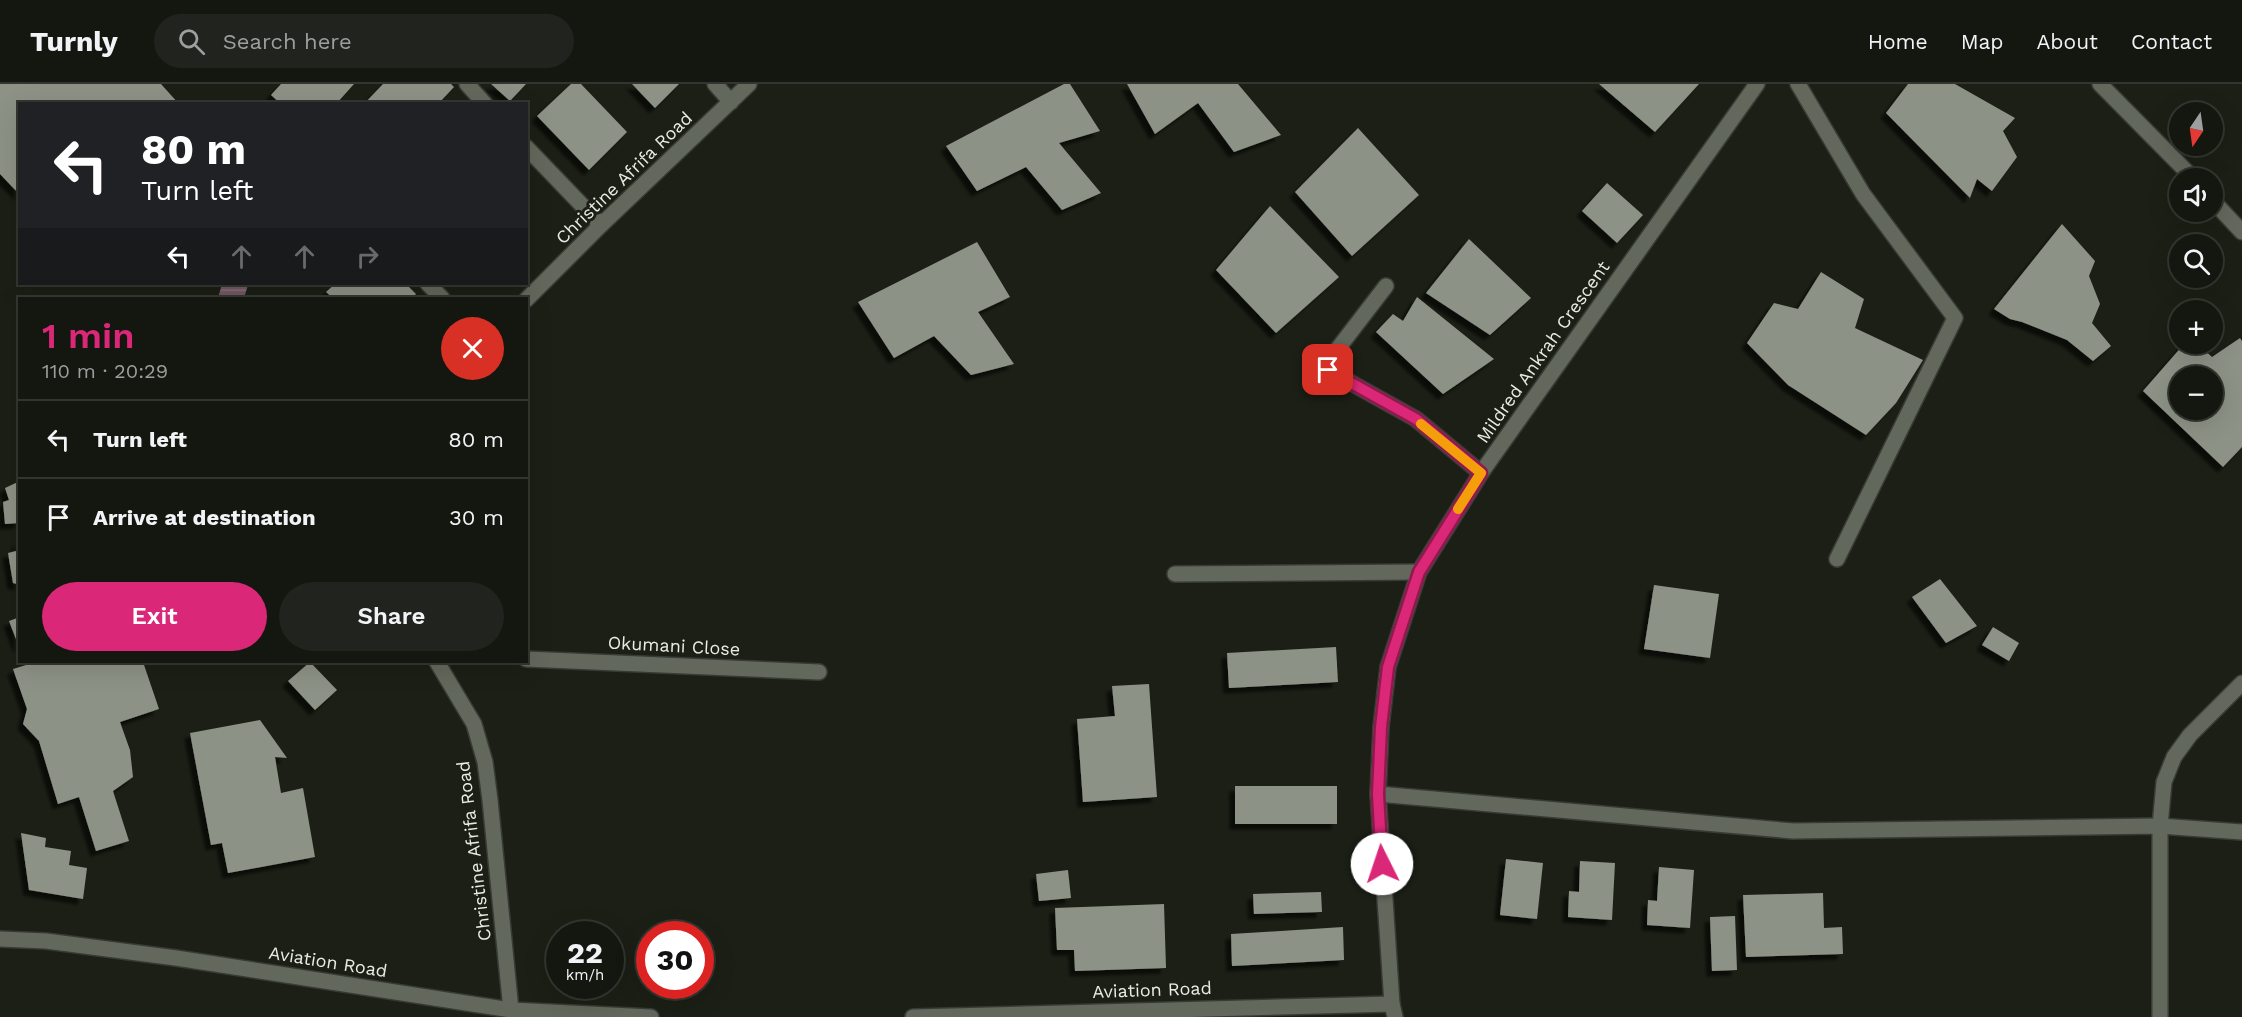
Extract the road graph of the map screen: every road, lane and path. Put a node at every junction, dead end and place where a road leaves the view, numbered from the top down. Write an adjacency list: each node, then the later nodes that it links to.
1 (467, 84): 7 (street)
2 (715, 84): 8 (street)
3 (749, 84): 8 (street, Christine Afrifa Road)
4 (1757, 84): 18 (street, Mildred Ankrah Crescent)
5 (1798, 84): 19 (street)
6 (2100, 84): 10 (street)
7 (483, 102)
8 (731, 102): 12 (street, Christine Afrifa Road)
9 (528, 149): 12 (street)
10 (2183, 168)
11 (2223, 212): 13 (street)
12 (601, 225): 17 (street, Christine Afrifa Road)
13 (2242, 232)
14 (429, 285): 16 (street)
15 (1386, 286): 18 (street)
16 (441, 297)
17 (528, 298)
18 (1481, 473): 20 (street, Mildred Ankrah Crescent)
19 (1837, 559)
20 (1419, 572): 21 (street); 26 (street, Mildred Ankrah Crescent)
21 (1174, 574)
22 (528, 659): 24 (street, Okumani Close)
23 (437, 663): 30 (street, Christine Afrifa Road)
24 (819, 672)
25 (2242, 683): 27 (street)
26 (1378, 794): 27 (street); 31 (street, Mildred Ankrah Crescent)
27 (2160, 826): 28 (street); 36 (street)
28 (2242, 832)
29 (0, 939): 30 (street, Aviation Road)
30 (511, 1010): 34 (street, Aviation Road)
31 (1393, 1010): 32 (street, Aviation Road)
32 (1193, 1013): 33 (street, Aviation Road)
33 (999, 1016): 35 (street, Aviation Road)
34 (651, 1017)
35 (913, 1017)
36 (2160, 1017)

